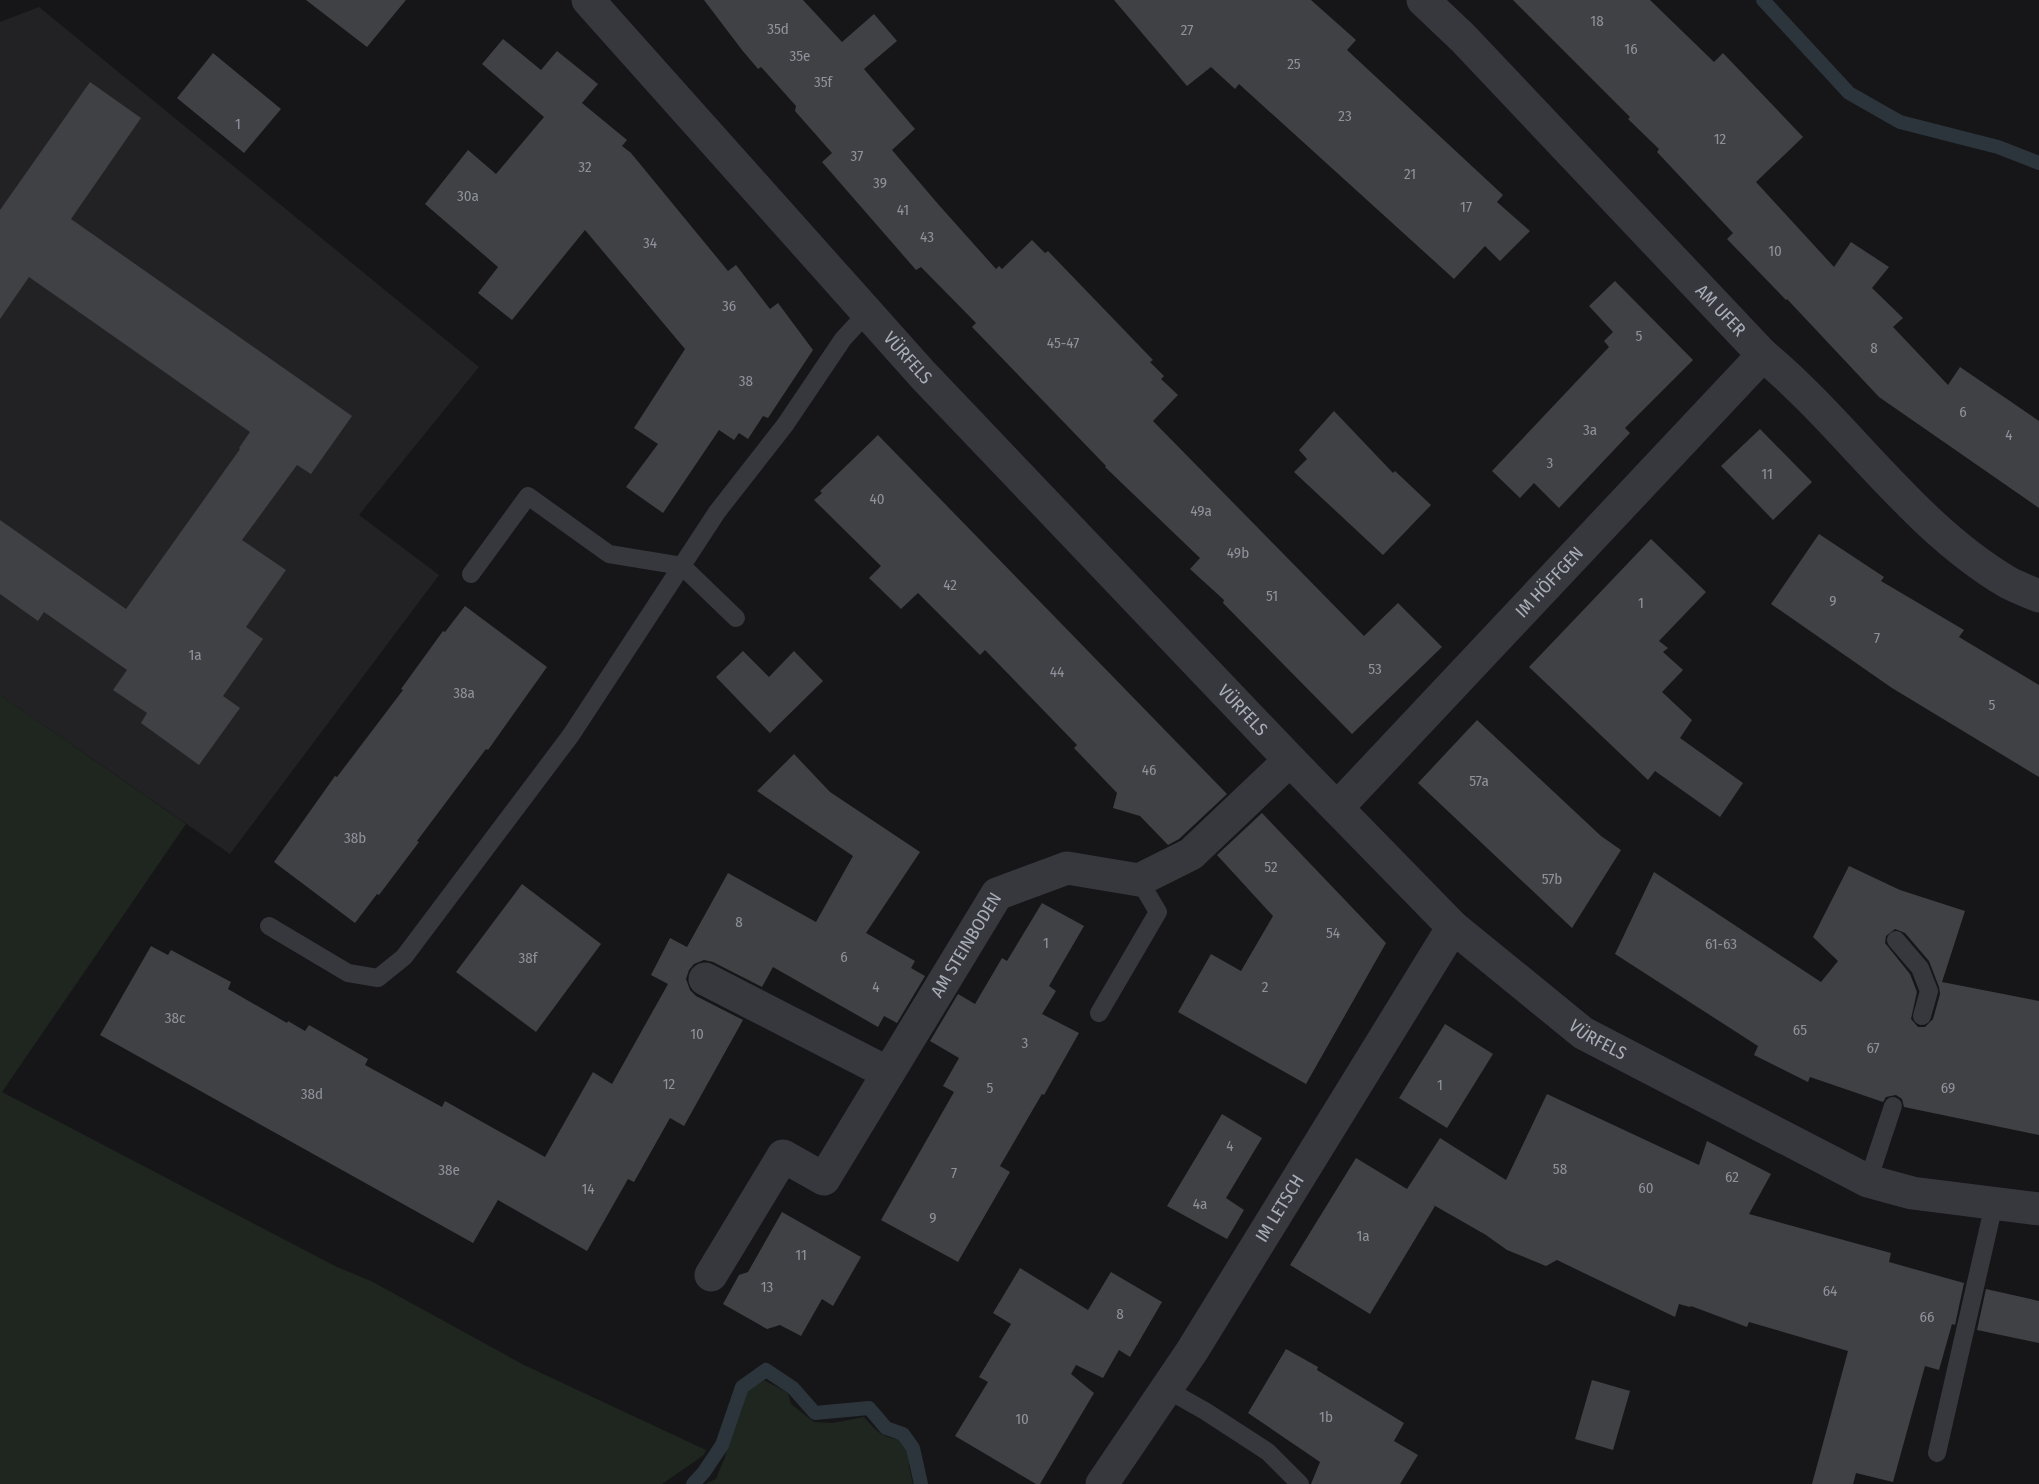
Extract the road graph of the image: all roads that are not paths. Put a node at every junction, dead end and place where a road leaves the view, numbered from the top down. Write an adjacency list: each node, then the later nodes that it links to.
1 (588, 0): 3 (street, VÜRFELS)
2 (1423, 0): 4 (street, AM UFER)
3 (867, 313): 5 (lane); 9 (street, VÜRFELS)
4 (1763, 355): 7 (street, AM UFER); 10 (street, IM HÖFFGEN)
5 (682, 566): 6 (lane); 8 (lane); 12 (lane)
6 (471, 574)
7 (2039, 596)
8 (736, 618)
9 (1290, 760): 10 (street, VÜRFELS); 11 (street)
10 (1337, 808): 13 (street, VÜRFELS)
11 (1139, 880): 16 (lane); 18 (street, AM STEINBODEN)
12 (269, 926)
13 (1452, 927): 20 (street, VÜRFELS); 24 (street, IM LETSCH)
14 (1896, 940): 17 (lane)
15 (705, 979): 18 (street)
16 (1099, 1013)
17 (1922, 1016)
18 (888, 1073): 23 (street, AM STEINBODEN)
19 (1893, 1106): 20 (lane)
20 (1868, 1181): 21 (street, VÜRFELS)
21 (1994, 1204): 22 (street, VÜRFELS); 25 (lane)
22 (2039, 1209)
23 (711, 1275)
24 (1166, 1389): 26 (street, IM LETSCH); 27 (lane)
25 (1937, 1453)
26 (1102, 1484)
27 (1300, 1484)

